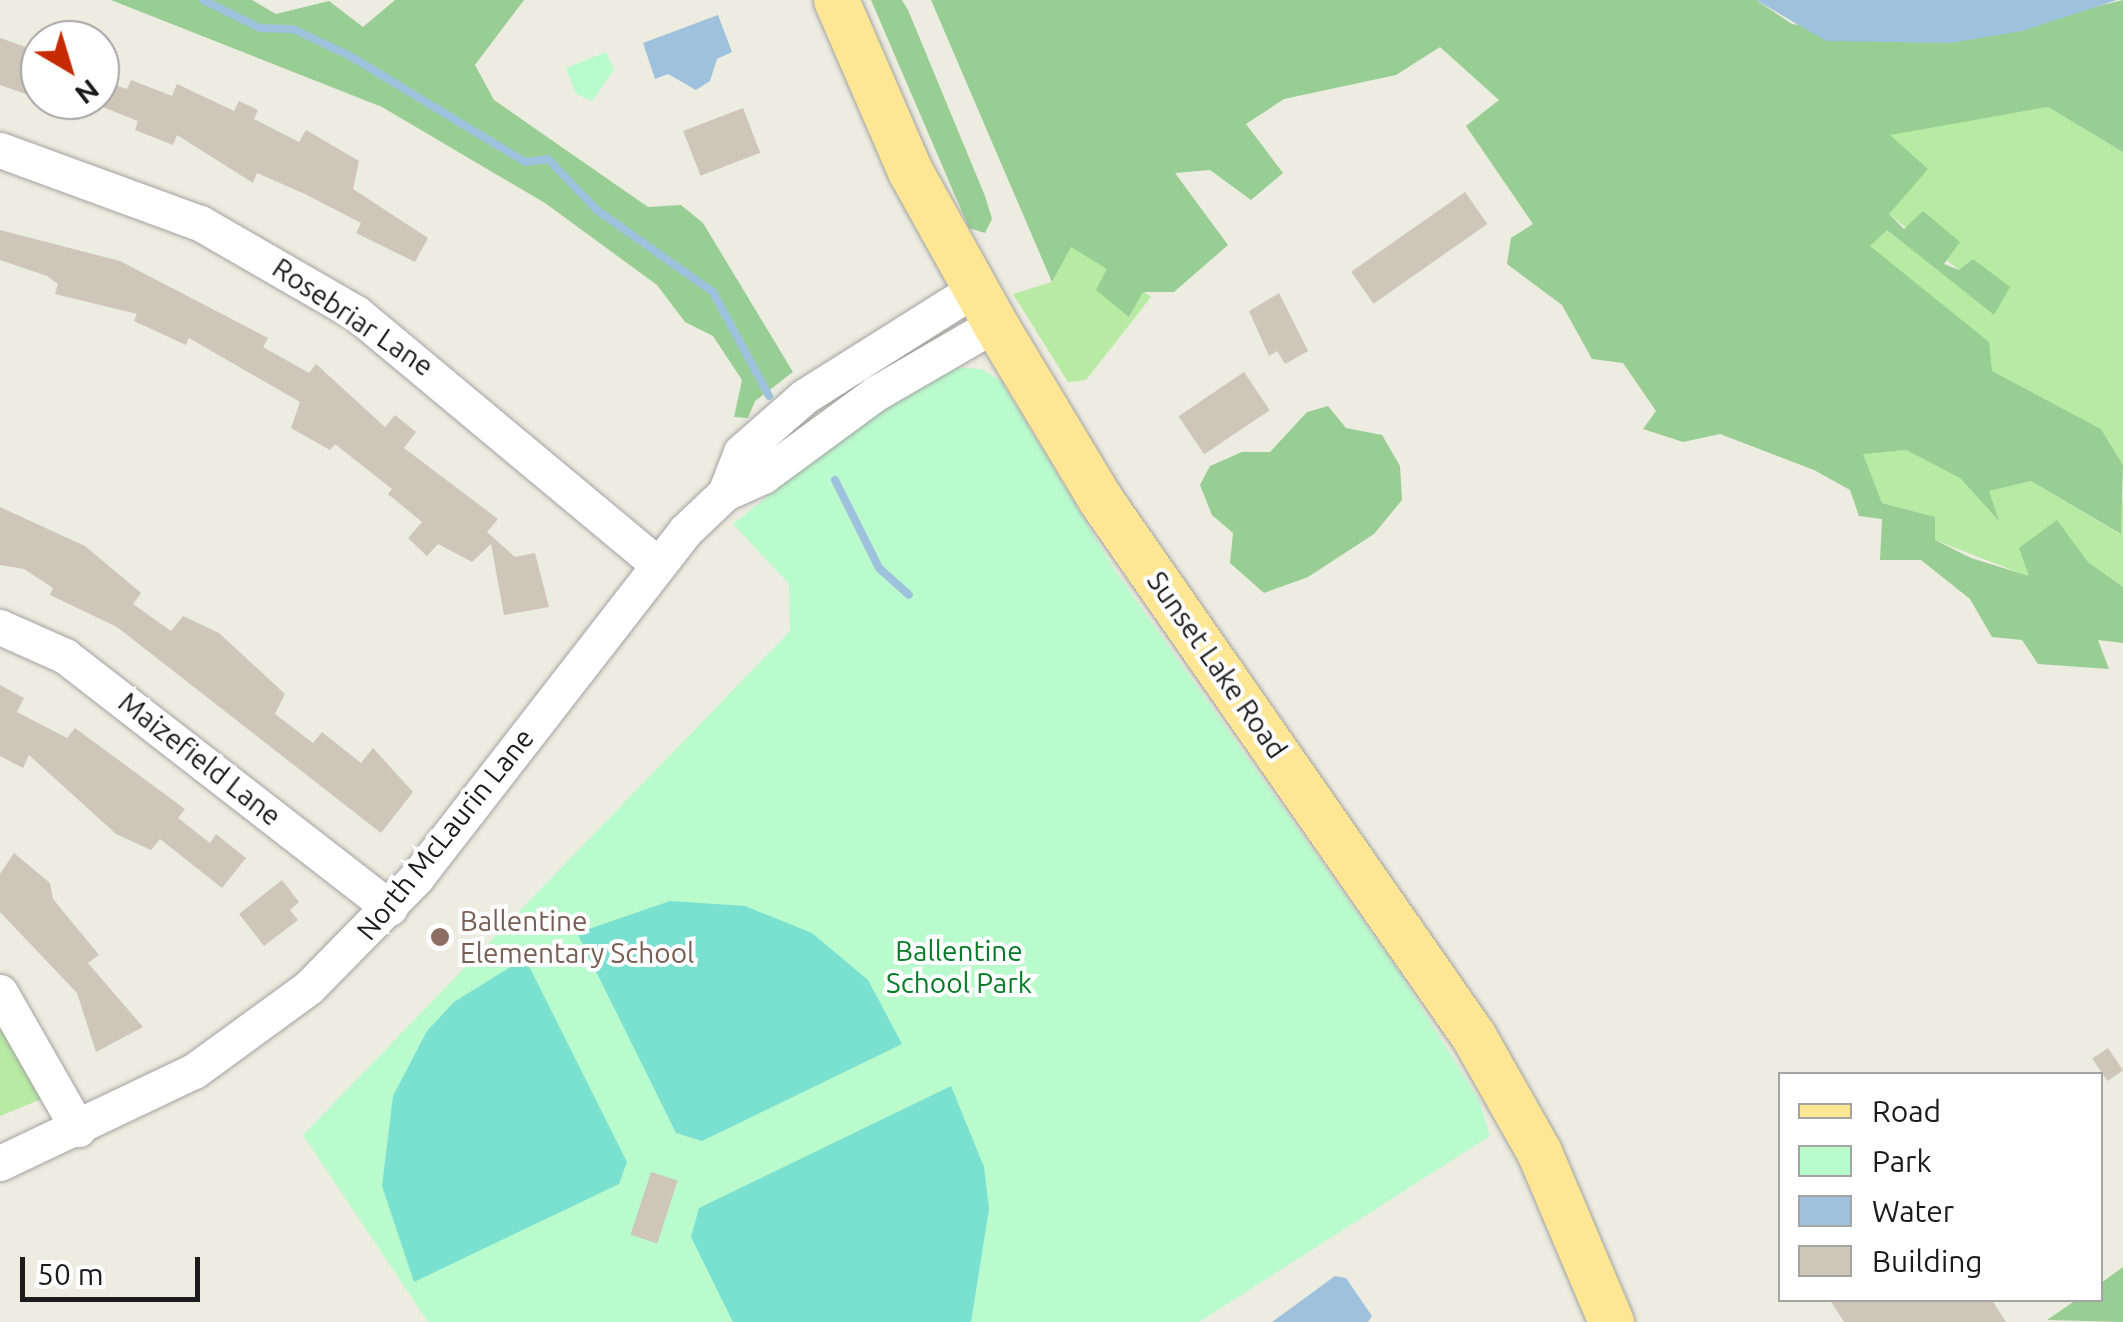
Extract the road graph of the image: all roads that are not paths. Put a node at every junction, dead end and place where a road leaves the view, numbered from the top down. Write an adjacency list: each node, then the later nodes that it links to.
1 (836, 0): 3 (main road, Sunset Lake Road)
2 (0, 150): 4 (street, Rosebriar Lane)
3 (985, 307): 4 (street, North McLaurin Lane); 10 (main road, Sunset Lake Road)
4 (657, 564): 6 (street, North McLaurin Lane)
5 (0, 627): 6 (street, Maizefield Lane)
6 (390, 908): 8 (street, North McLaurin Lane)
7 (0, 992): 8 (street)
8 (78, 1129): 9 (street, North McLaurin Lane)
9 (0, 1163)
10 (1611, 1322)

